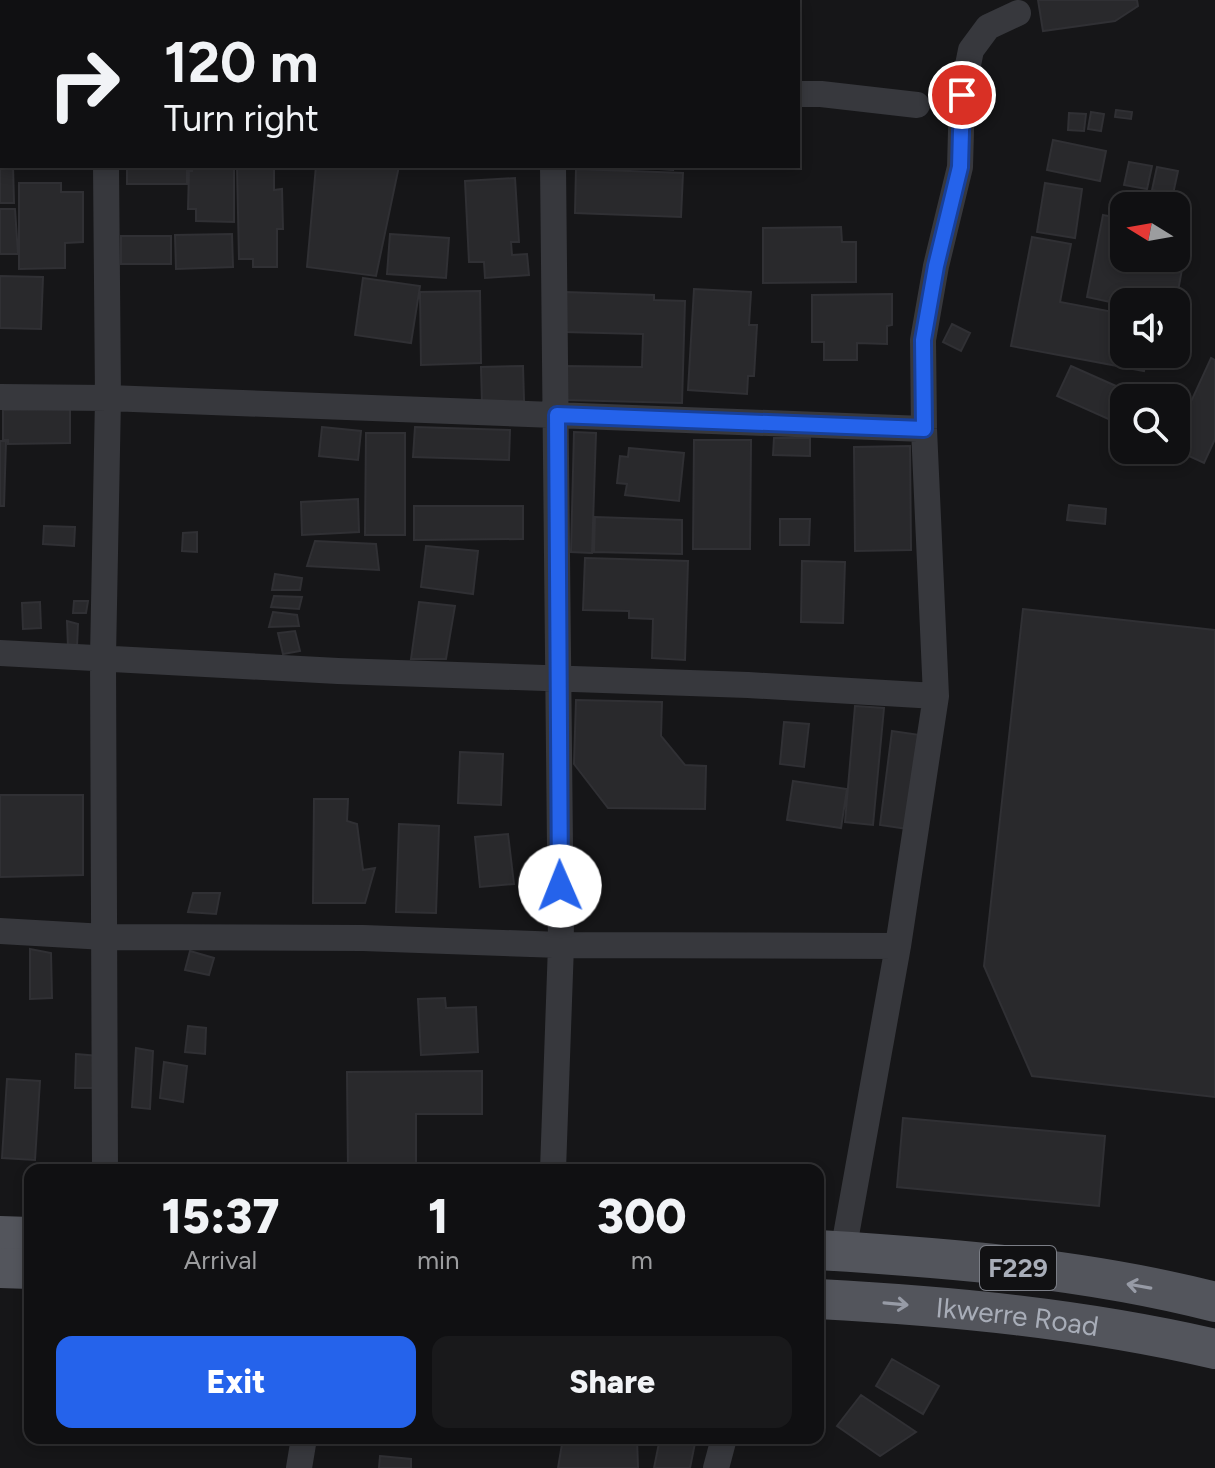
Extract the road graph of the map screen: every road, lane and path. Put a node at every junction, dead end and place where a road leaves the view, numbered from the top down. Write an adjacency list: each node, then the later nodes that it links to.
1 (1018, 13): 9 (street)
2 (800, 94): 3 (street)
3 (917, 105)
4 (106, 168): 7 (street)
5 (553, 168): 8 (street)
6 (0, 397): 7 (street)
7 (108, 398): 8 (street); 11 (street)
8 (557, 415): 9 (street); 12 (street)
9 (924, 429): 13 (street)
10 (0, 653): 11 (street)
11 (103, 657): 12 (street); 15 (street)
12 (557, 680): 13 (street); 16 (street)
13 (936, 696): 17 (street)
14 (0, 931): 15 (street)
15 (105, 937): 16 (street); 18 (street)
16 (561, 945): 17 (street); 19 (street)
17 (898, 946): 24 (street)
18 (105, 1164)
19 (553, 1164)
20 (0, 1216): 21 (main road)
21 (24, 1217)
22 (0, 1236): 23 (main road)
23 (24, 1237)
24 (830, 1251): 28 (main road, F229, one-way to 24)
25 (0, 1268): 26 (main road)
26 (24, 1269)
27 (824, 1300): 29 (main road, Ikwerre Road / F229, one-way to 29)
28 (1215, 1302)
29 (1215, 1349)
30 (303, 1444): 32 (street)
31 (722, 1444): 33 (street)
32 (299, 1468)
33 (716, 1468)

